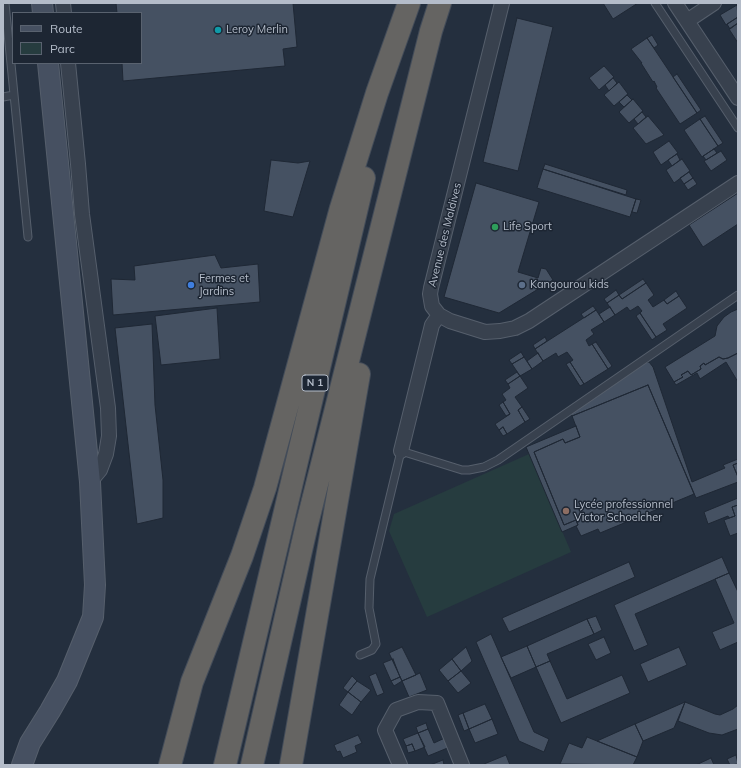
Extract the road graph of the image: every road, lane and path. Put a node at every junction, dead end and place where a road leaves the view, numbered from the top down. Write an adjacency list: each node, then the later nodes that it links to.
1 (5, 3): 11 (lane)
2 (410, 3): 24 (highway); 25 (highway, N 1)
3 (440, 3): 16 (highway, N 1)
4 (502, 3): 19 (street, Avenue des Maldives)
5 (655, 3): 14 (lane)
6 (675, 3): 8 (street)
7 (714, 3): 8 (street)
8 (687, 21): 13 (street)
9 (48, 64): 21 (main road)
10 (68, 64): 21 (street)
11 (14, 95): 12 (lane); 17 (lane)
12 (3, 96)
13 (738, 98)
14 (738, 128)
15 (738, 183): 19 (street)
16 (391, 188): 26 (highway, N 1); 27 (highway)
17 (28, 237)
18 (738, 295): 20 (lane)
19 (439, 315): 20 (street)
20 (401, 451): 22 (lane)
21 (90, 482): 23 (main road)
22 (360, 655)
23 (22, 765)
24 (170, 765)
25 (225, 765)
26 (252, 765)
27 (292, 765)
28 (400, 765): 29 (street)
29 (462, 765)

